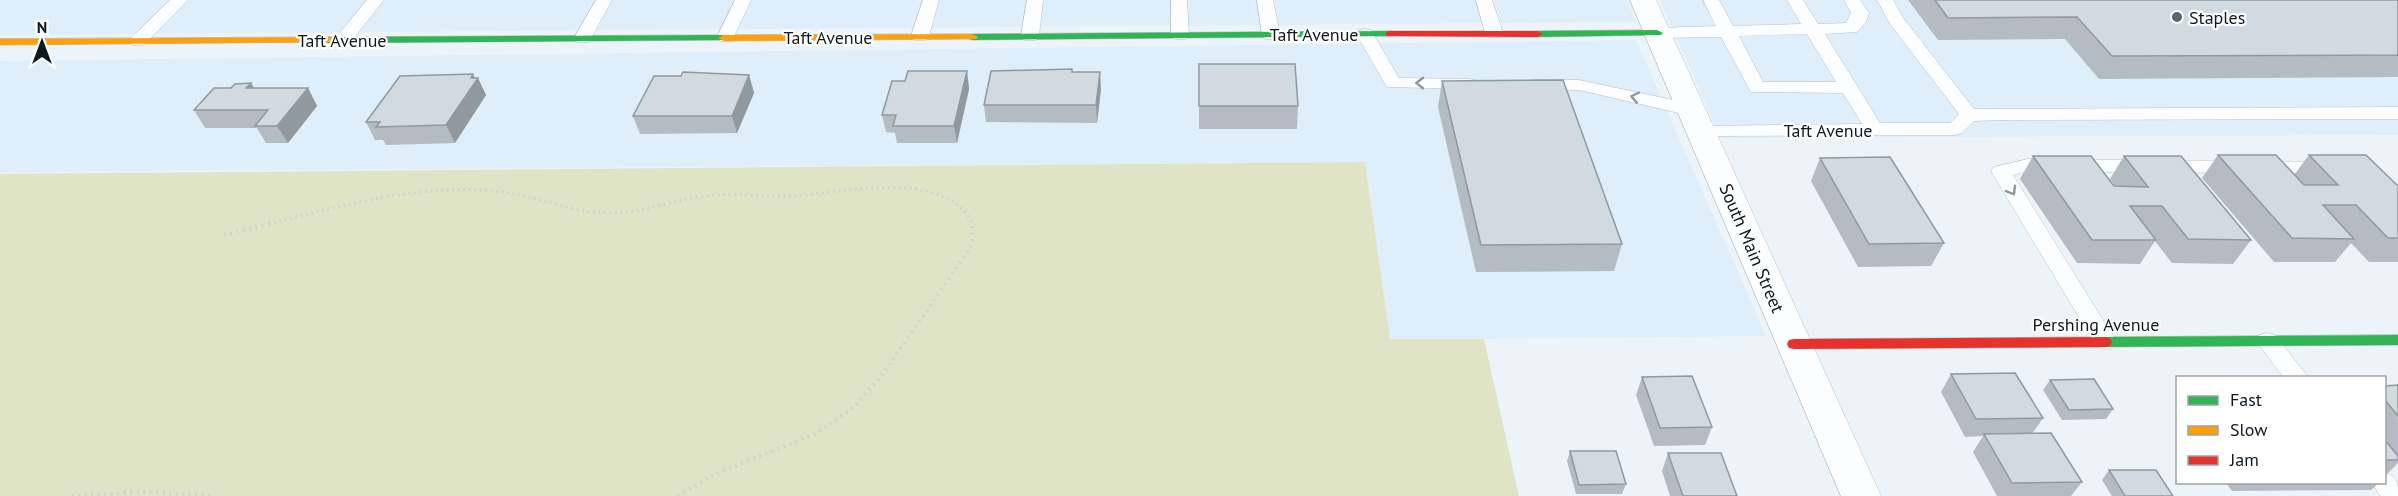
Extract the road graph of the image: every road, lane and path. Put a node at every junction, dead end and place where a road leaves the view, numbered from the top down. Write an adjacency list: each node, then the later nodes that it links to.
1 (180, 0): 27 (lane)
2 (376, 0): 26 (lane)
3 (604, 0): 25 (lane)
4 (743, 0): 24 (lane)
5 (931, 0): 22 (lane)
6 (1035, 0): 23 (lane)
7 (1179, 0): 20 (lane)
8 (1265, 0): 21 (lane)
9 (1485, 0): 17 (lane)
10 (1643, 0): 18 (street, South Main Street)
11 (1711, 0): 16 (lane)
12 (1795, 0): 15 (lane)
13 (1852, 0): 15 (lane)
14 (1885, 0): 33 (lane)
15 (1813, 29): 16 (lane); 31 (lane)
16 (1727, 31): 18 (lane); 31 (lane)
17 (1494, 33): 18 (street, Taft Avenue); 19 (street, Taft Avenue)
18 (1657, 33): 34 (street, South Main Street)
19 (1365, 34): 21 (street, Taft Avenue); 29 (lane, one-way to 19)
20 (1180, 35): 21 (street, Taft Avenue); 23 (street, Taft Avenue)
21 (1271, 35)
22 (920, 36): 23 (street, Taft Avenue); 24 (street, Taft Avenue)
23 (1030, 36)
24 (726, 37): 25 (street, Taft Avenue)
25 (583, 38): 26 (street, Taft Avenue)
26 (343, 40): 27 (street, Taft Avenue)
27 (138, 41): 28 (street, Taft Avenue)
28 (0, 42)
29 (1486, 84)
30 (1521, 84): 34 (lane, Taft Avenue, one-way to 30)
31 (1849, 87): 35 (lane)
32 (2398, 113): 33 (lane)
33 (1968, 115): 35 (lane, Taft Avenue)
34 (1696, 120): 35 (lane, Taft Avenue); 41 (street, South Main Street)
35 (1875, 130)
36 (2344, 171): 40 (lane, one-way to 40)
37 (224, 235): 46 (path)
38 (2398, 340): 39 (street, Pershing Avenue)
39 (2267, 341): 40 (street, Pershing Avenue); 42 (lane)
40 (2105, 342): 41 (street, Pershing Avenue)
41 (1794, 344): 47 (street, South Main Street)
42 (2296, 376)
43 (2385, 484): 48 (lane)
44 (72, 496): 45 (path)
45 (215, 496)
46 (678, 496)
47 (1861, 496)
48 (2395, 496)

